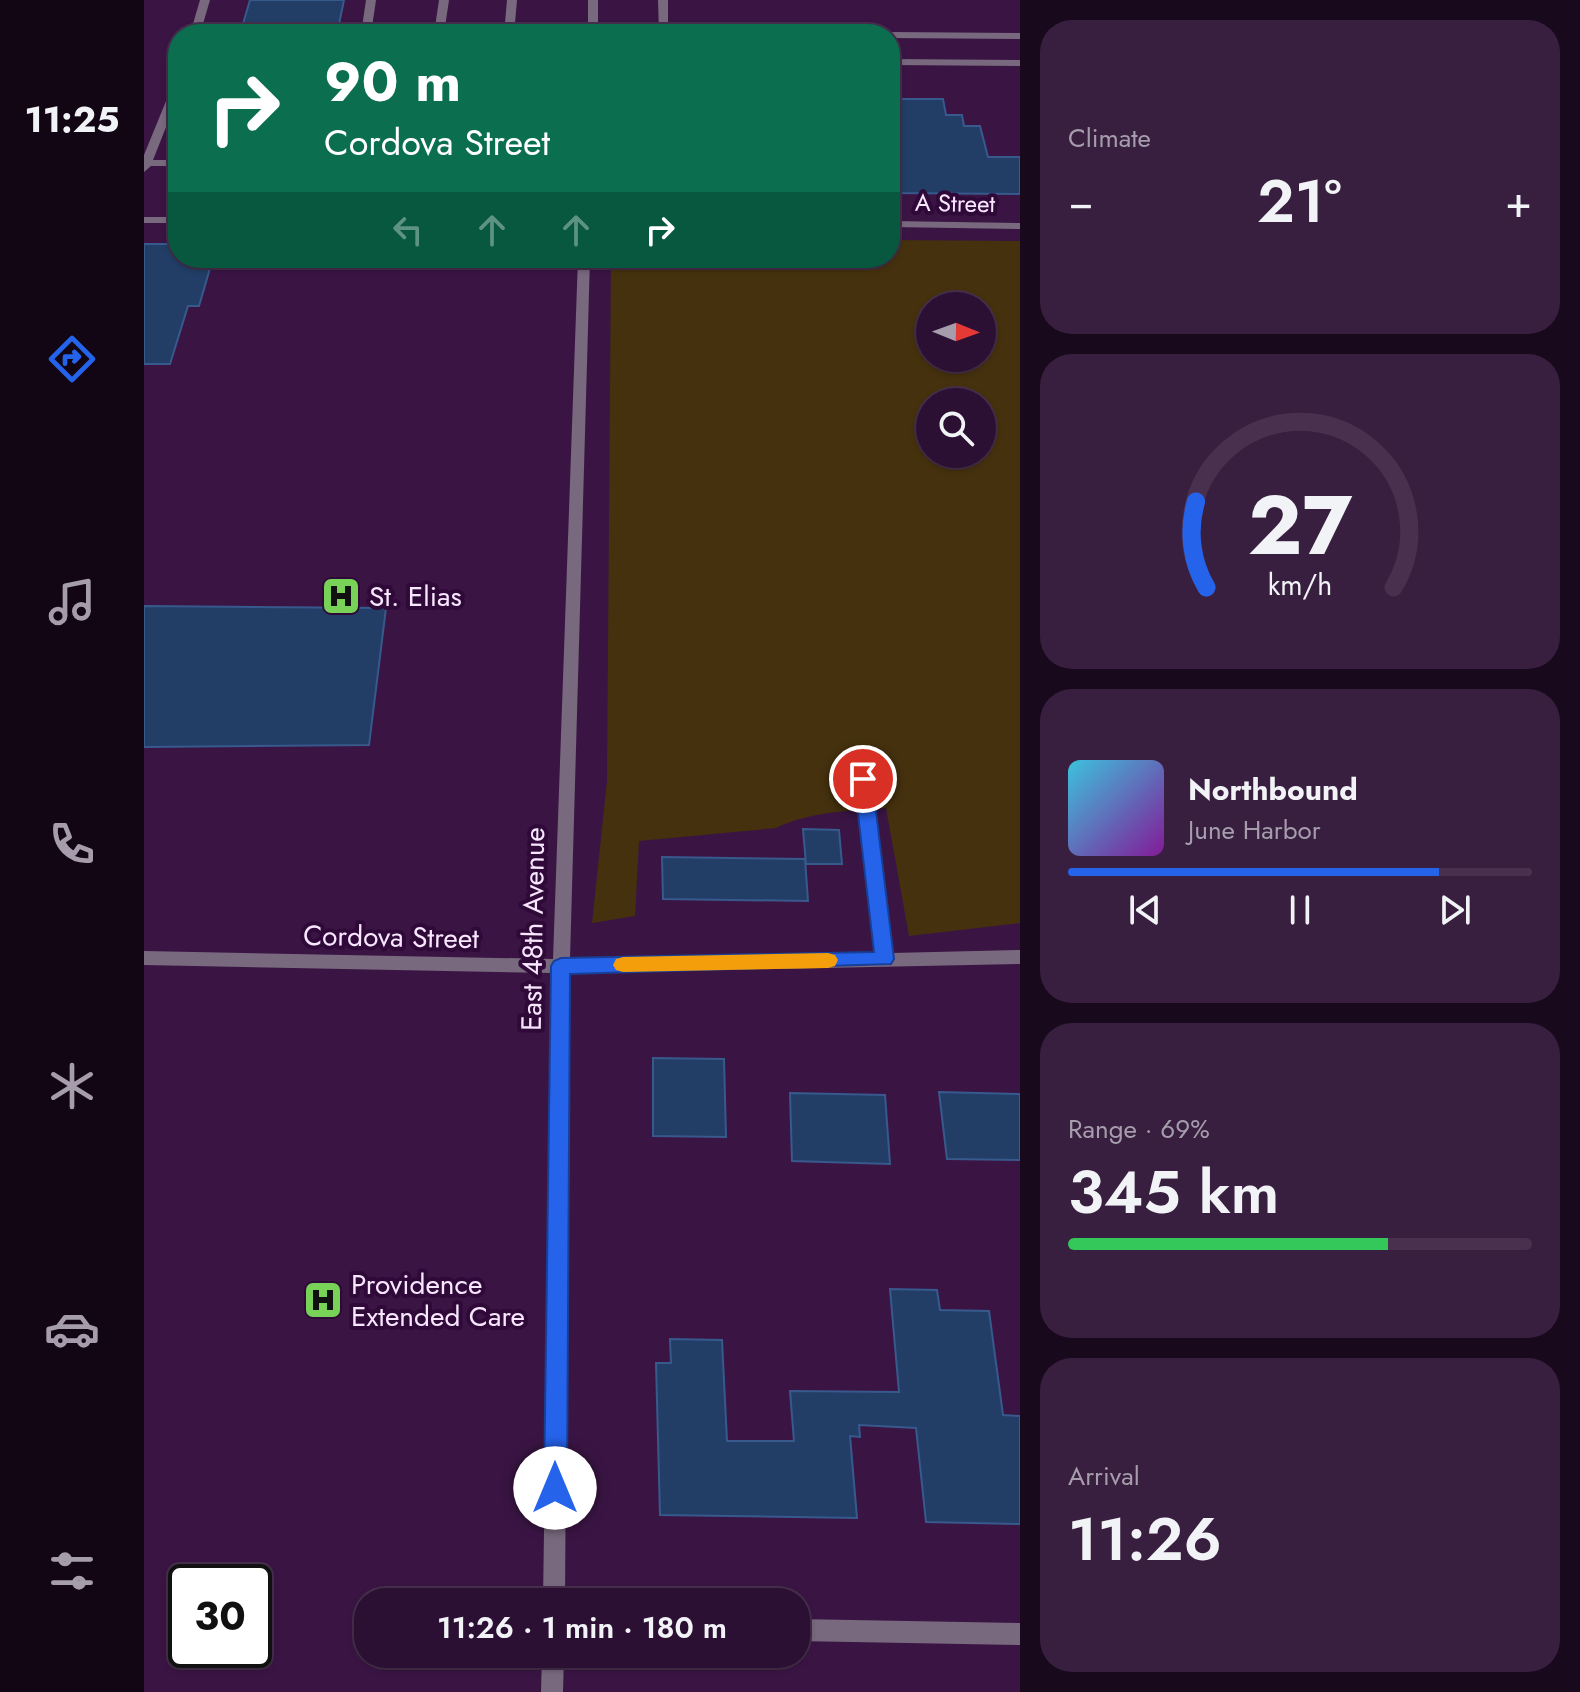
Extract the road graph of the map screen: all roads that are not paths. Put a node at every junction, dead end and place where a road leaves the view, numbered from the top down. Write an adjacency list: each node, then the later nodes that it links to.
1 (205, 0): 7 (street)
2 (371, 0): 8 (street)
3 (444, 0): 9 (street)
4 (512, 0): 10 (street)
5 (593, 0): 11 (street)
6 (663, 0): 12 (street)
7 (198, 24)
8 (367, 24)
9 (440, 24)
10 (510, 24)
11 (593, 24)
12 (663, 24)
13 (900, 35): 14 (street)
14 (1020, 36)
15 (900, 62): 16 (street)
16 (1020, 63)
17 (168, 110): 19 (street)
18 (168, 164): 19 (street)
19 (146, 166)
20 (144, 220): 21 (street)
21 (168, 220)
22 (900, 224): 23 (street, A Street)
23 (1020, 226)
24 (584, 268): 29 (street, East 48th Avenue)
25 (863, 779): 28 (street)
26 (1020, 957): 28 (street, Cordova Street)
27 (144, 958): 29 (street, Cordova Street)
28 (884, 959): 29 (street, Cordova Street)
29 (561, 966): 30 (street, East 48th Avenue)
30 (554, 1588)
31 (810, 1630): 32 (street)
32 (1020, 1634)
33 (553, 1668): 34 (street)
34 (552, 1692)

